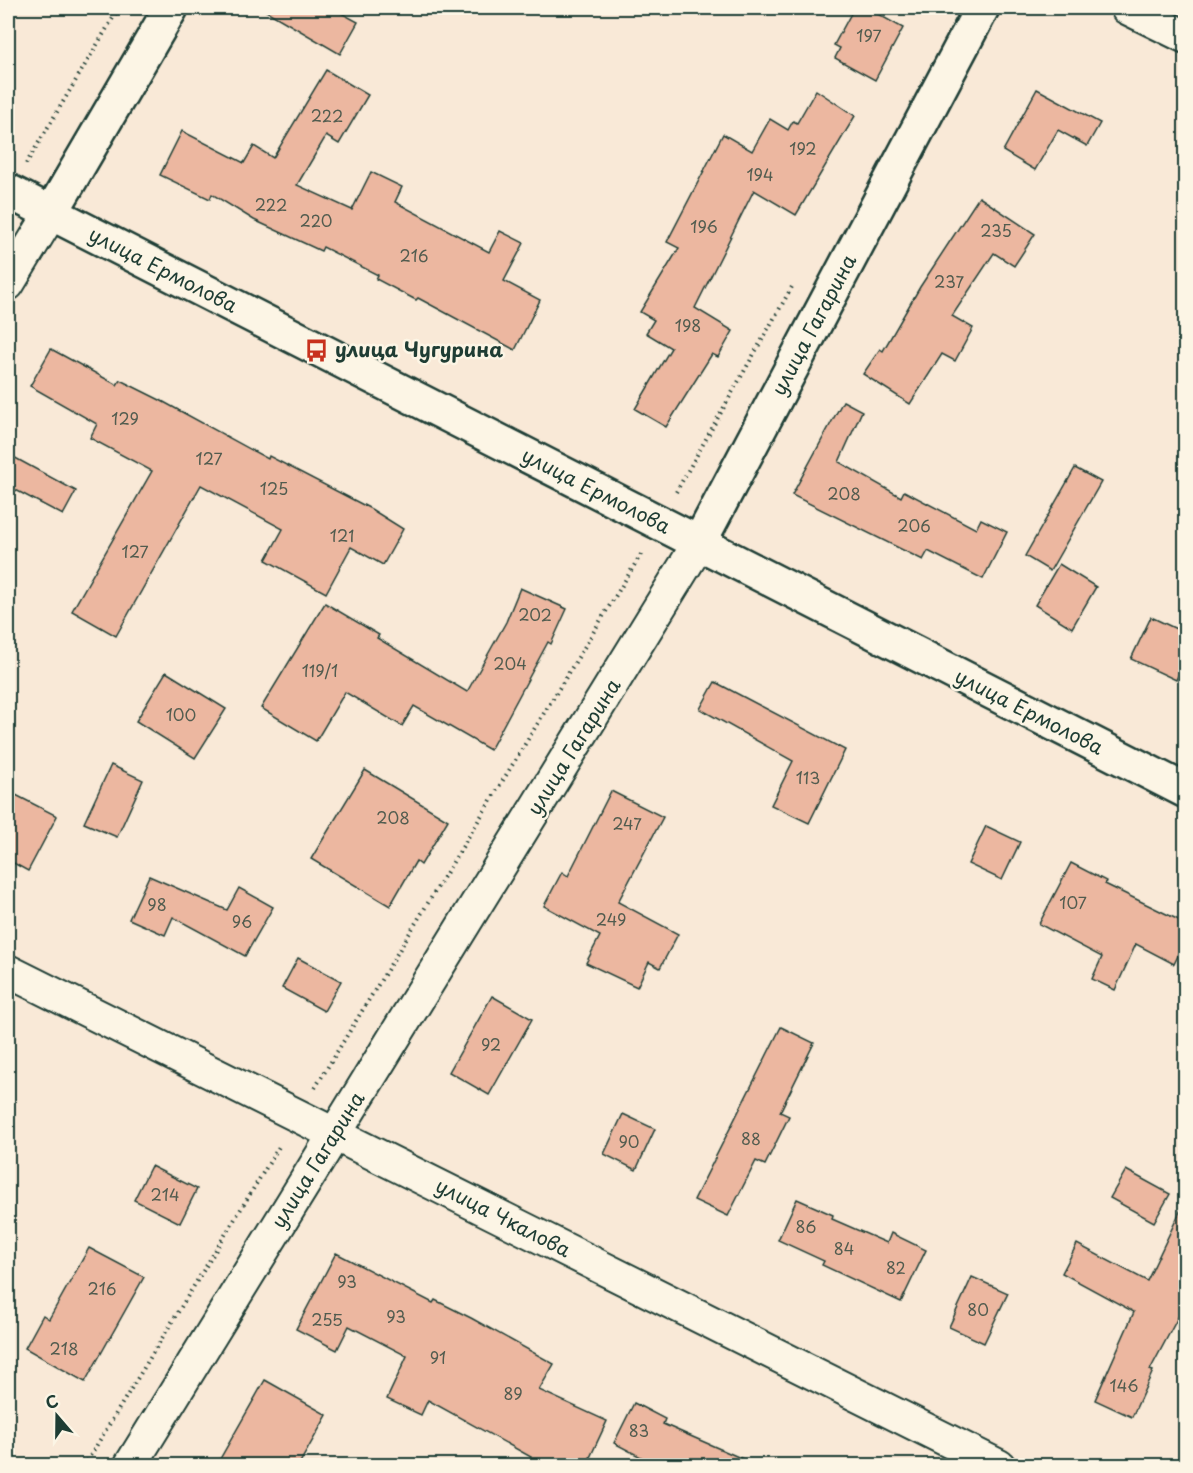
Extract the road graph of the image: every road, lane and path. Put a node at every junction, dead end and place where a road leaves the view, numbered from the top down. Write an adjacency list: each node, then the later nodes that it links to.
1 (119, 8): 6 (path)
2 (171, 8): 7 (street)
3 (982, 8): 11 (street, улица Гагарина)
4 (1127, 8): 5 (street)
5 (1185, 37)
6 (8, 191): 7 (street, улица Ермолова)
7 (51, 213): 9 (street); 10 (street, улица Ермолова)
8 (799, 276): 10 (path)
9 (8, 284)
10 (658, 523): 11 (street, улица Ермолова); 14 (path)
11 (699, 543): 12 (street, улица Ермолова); 15 (street, улица Гагарина)
12 (1185, 791)
13 (8, 971): 14 (street, улица Чкалова)
14 (298, 1115): 15 (street, улица Чкалова); 16 (path)
15 (335, 1133): 17 (street, улица Гагарина); 18 (street, улица Чкалова)
16 (84, 1466)
17 (130, 1466)
18 (999, 1466)

